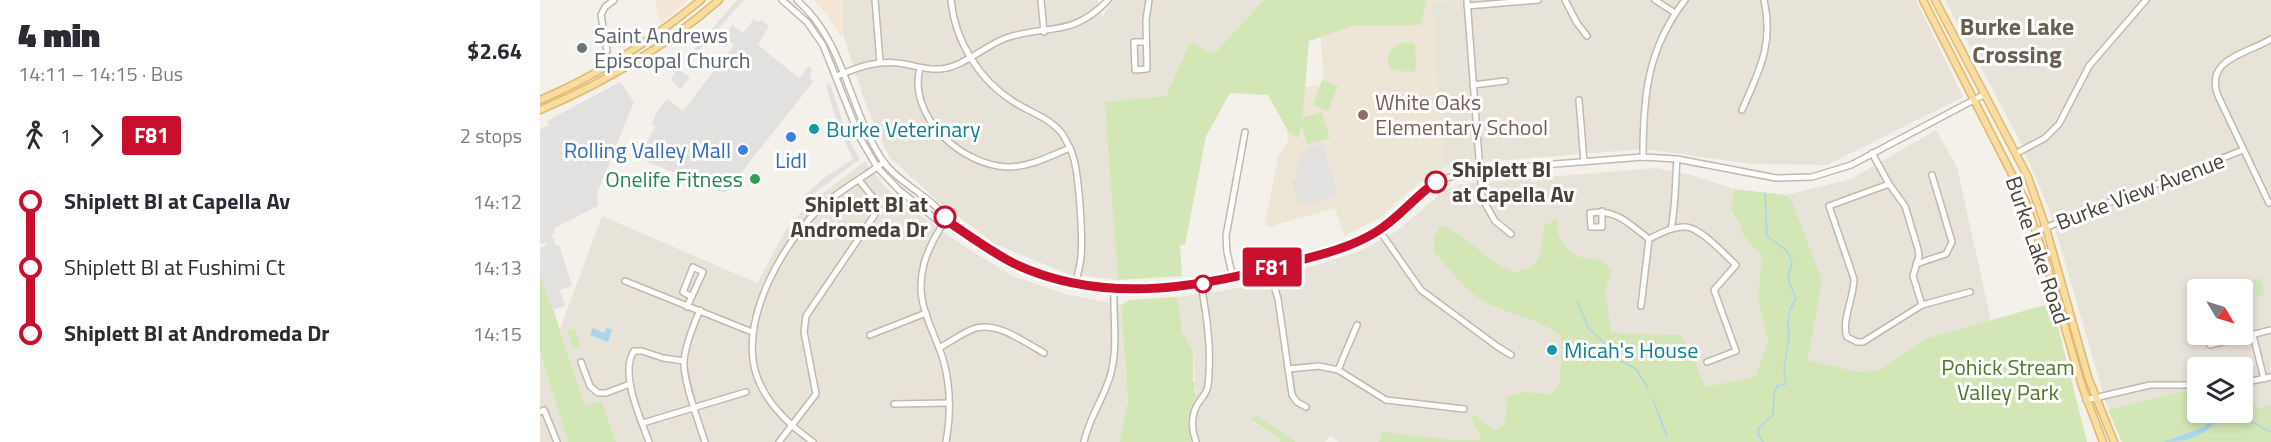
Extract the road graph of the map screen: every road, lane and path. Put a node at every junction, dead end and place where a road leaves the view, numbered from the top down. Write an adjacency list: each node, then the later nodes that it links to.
1 (614, 0): 25 (street)
2 (701, 0): 34 (main road)
3 (719, 0): 37 (main road)
4 (782, 0): 30 (street)
5 (796, 0): 29 (street)
6 (875, 0): 27 (street)
7 (951, 0): 26 (street)
8 (1041, 0): 21 (street)
9 (1108, 0): 21 (street)
10 (1149, 0): 24 (street)
11 (1538, 0): 19 (street)
12 (1565, 0): 22 (street)
13 (1655, 0): 20 (street)
14 (1685, 0): 20 (street)
15 (1764, 0): 38 (street)
16 (1923, 0): 36 (main road, Burke Lake Road)
17 (1935, 0): 33 (main road, Burke Lake Road)
18 (2145, 0): 43 (street)
19 (1467, 3): 32 (street)
20 (1675, 13): 44 (street)
21 (1044, 32): 26 (street)
22 (1587, 36)
23 (2271, 39): 41 (street)
24 (1145, 42): 24 (street)
25 (607, 51)
26 (970, 57): 28 (street); 40 (street)
27 (880, 62): 28 (street); 29 (street)
28 (920, 68): 40 (street)
29 (845, 73): 30 (street); 46 (street)
30 (837, 76): 48 (street)
31 (1505, 81): 32 (street)
32 (1473, 84): 49 (street)
33 (1985, 94): 36 (street); 43 (main road, Burke Lake Road)
34 (540, 100)
35 (1579, 100): 47 (street)
36 (1974, 100): 42 (street); 59 (main road, Burke Lake Road)
37 (540, 110)
38 (1742, 110)
39 (1245, 132): 64 (street)
40 (1070, 148): 66 (street)
41 (2243, 150): 53 (street); 56 (street, Burke View Avenue)
42 (1872, 153): 45 (street); 52 (street)
43 (2017, 153): 56 (main road, Burke Lake Road)
44 (1643, 157): 45 (street); 47 (street)
45 (1677, 159): 57 (street)
46 (884, 162): 48 (street); 55 (street)
47 (1584, 162): 49 (street)
48 (877, 167): 51 (street); 55 (street)
49 (1479, 170): 58 (street); 60 (street)
50 (1932, 175): 62 (street)
51 (858, 180): 78 (street); 103 (street)
52 (1889, 184): 62 (street); 71 (street)
53 (2269, 203)
54 (1602, 211): 61 (street)
55 (946, 220): 66 (street); 75 (street)
56 (2046, 228): 59 (street, Burke View Avenue); 94 (main road, Burke Lake Road)
57 (1671, 229): 61 (street); 86 (street)
58 (1379, 230): 63 (street); 83 (street)
59 (2037, 231): 95 (main road, Burke Lake Road)
60 (1511, 234)
61 (1649, 238): 72 (street)
62 (1916, 264): 71 (street)
63 (1269, 268): 64 (street); 87 (street)
64 (1233, 278): 67 (street)
65 (625, 280): 73 (street)
66 (1076, 284): 68 (street)
67 (1201, 284): 68 (street); 111 (street)
68 (1114, 290): 110 (street)
69 (1970, 292): 71 (street)
70 (692, 297): 70 (street); 73 (street)
71 (1922, 305)
72 (1641, 306)
73 (687, 307): 74 (street)
74 (700, 310): 78 (street); 84 (street)
75 (926, 314): 79 (street); 81 (street)
76 (1357, 325): 88 (street)
77 (2271, 330): 80 (street)
78 (752, 332): 103 (street)
79 (870, 335)
80 (2253, 335): 89 (street)
81 (939, 348): 82 (street); 96 (street)
82 (1044, 353)
83 (1511, 355)
84 (684, 361): 91 (street); 98 (street)
85 (581, 362): 91 (street)
86 (1707, 362)
87 (1288, 369): 88 (street); 99 (street)
88 (1338, 370): 100 (street)
89 (2268, 378): 90 (street)
90 (2253, 381)
91 (630, 384): 102 (street)
92 (2187, 384): 94 (street)
93 (746, 392): 98 (street)
94 (2096, 398): 95 (street); 113 (main road, Burke Lake Road)
95 (2086, 400): 112 (main road, Burke Lake Road)
96 (949, 403): 97 (street); 109 (street)
97 (894, 404)
98 (694, 407): 102 (street); 106 (street)
99 (1306, 407)
100 (1464, 409)
101 (540, 412): 104 (street)
102 (643, 423): 105 (street)
103 (792, 426): 107 (street); 108 (street)
104 (556, 442)
105 (649, 442)
106 (705, 442)
107 (779, 442)
108 (813, 442)
109 (946, 442)
110 (1084, 442)
111 (1196, 442)
112 (2103, 442)
113 (2114, 442)

